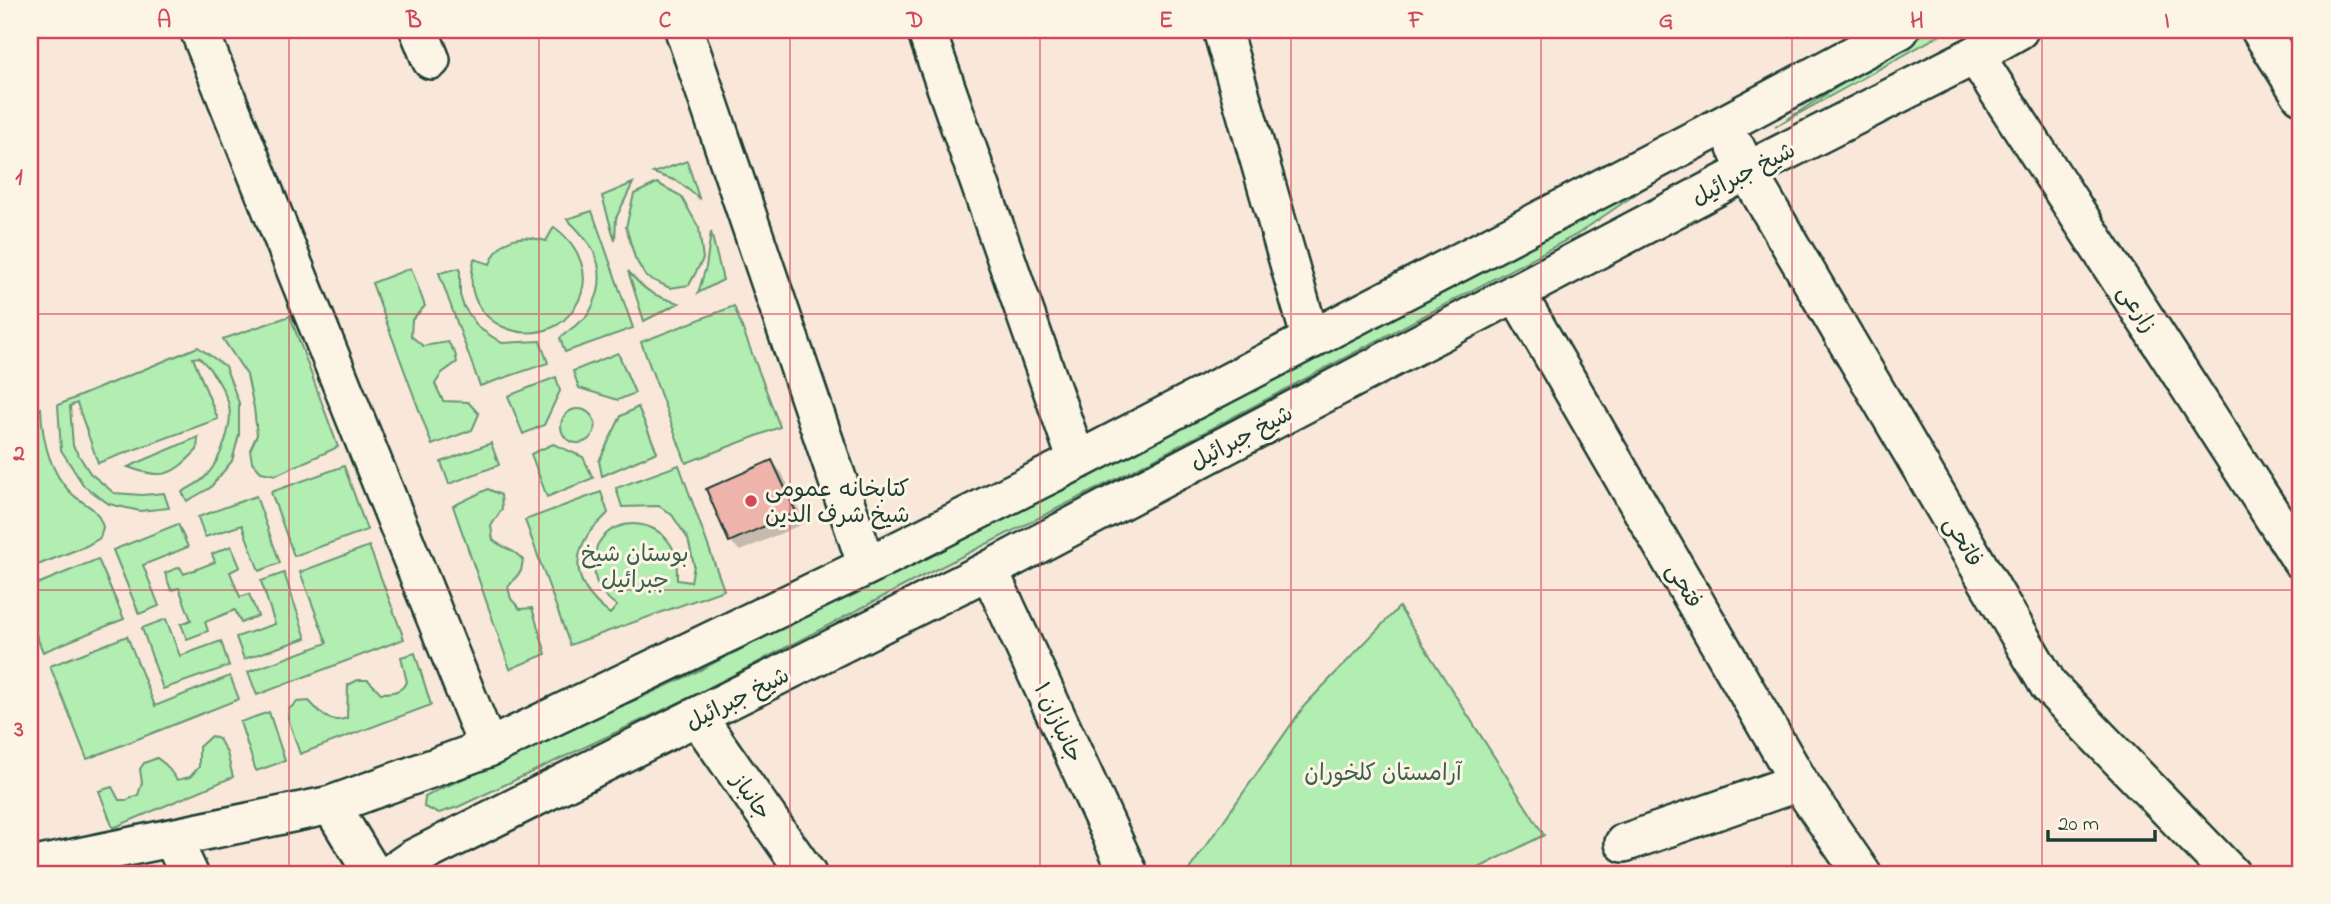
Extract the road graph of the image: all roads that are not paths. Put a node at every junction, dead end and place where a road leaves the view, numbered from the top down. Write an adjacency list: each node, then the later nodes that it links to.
1 (200, 30): 19 (street)
2 (684, 30): 16 (street)
3 (926, 30): 14 (street)
4 (1222, 30): 13 (street)
5 (1900, 30): 10 (street)
6 (2019, 30): 8 (street, شیخ جبرائیل)
7 (2260, 30): 9 (street)
8 (1975, 55): 11 (street, شیخ جبرائیل); 15 (street, زارعی)
9 (2301, 95)
10 (1725, 124): 11 (street, فاتحی); 13 (street)
11 (1747, 171): 12 (street, شیخ جبرائیل); 31 (street, فاتحی)
12 (1516, 292): 17 (street, شیخ جبرائیل); 20 (street, فتحی)
13 (1311, 340): 14 (street)
14 (1077, 461): 16 (street)
15 (2301, 561)
16 (867, 566): 19 (street)
17 (989, 570): 18 (street, شیخ جبرائیل); 29 (street, جانبازان ۱)
18 (698, 718): 25 (street, شیخ جبرائیل); 28 (street, جانباز)
19 (488, 748): 21 (street)
20 (1799, 782): 23 (street); 30 (street, فتحی)
21 (331, 805): 22 (street); 27 (street)
22 (172, 838): 24 (street); 26 (street)
23 (1624, 844)
24 (30, 867)
25 (408, 869)
26 (189, 874)
27 (373, 874)
28 (807, 874)
29 (1129, 874)
30 (1862, 874)
31 (2231, 874)

